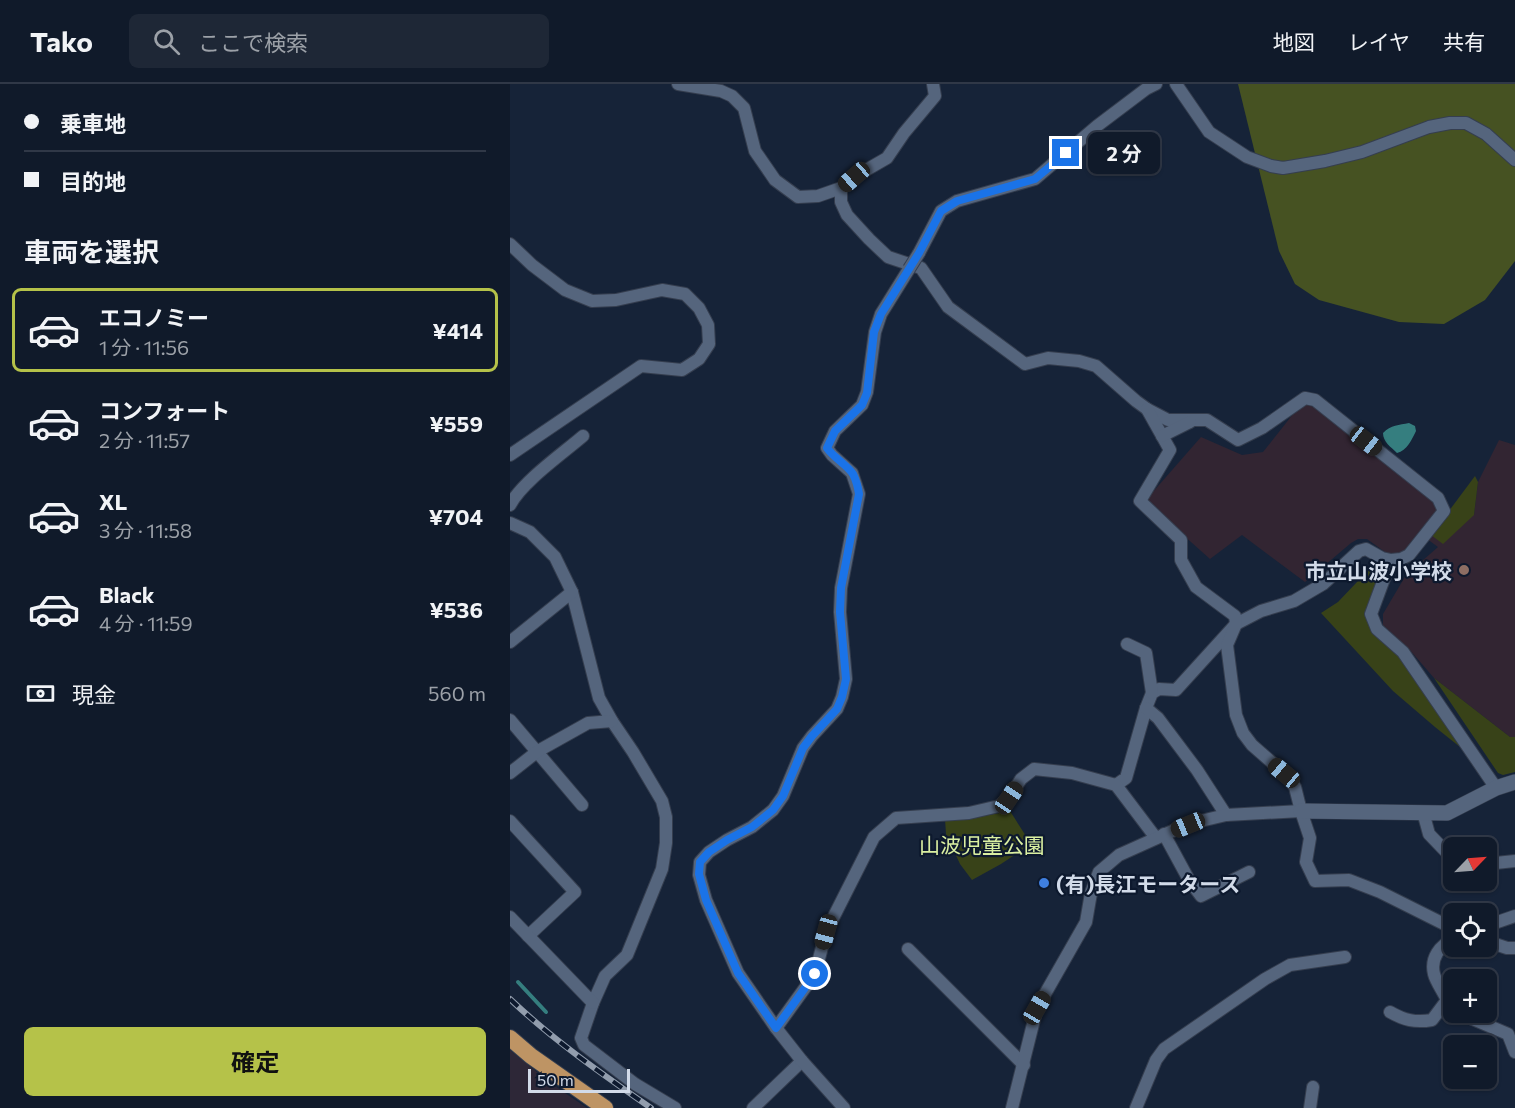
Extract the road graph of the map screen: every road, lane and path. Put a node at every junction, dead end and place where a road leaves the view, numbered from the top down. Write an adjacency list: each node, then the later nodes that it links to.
1 (678, 84): 6 (street)
2 (933, 84): 6 (street)
3 (1156, 84): 52 (street, bridge)
4 (1176, 84): 5 (street)
5 (1515, 160)
6 (841, 188): 8 (street)
7 (510, 244): 12 (street)
8 (1147, 409): 9 (street); 11 (street)
9 (1194, 420): 11 (street); 15 (street)
10 (583, 436): 13 (street)
11 (1162, 436): 17 (street)
12 (510, 454)
13 (510, 505)
14 (510, 523): 16 (street)
15 (1391, 560): 17 (street); 28 (street)
16 (572, 592): 18 (street); 23 (street)
17 (1236, 624): 20 (street); 30 (street)
18 (510, 642)
19 (1127, 644): 20 (street)
20 (1152, 693): 21 (street)
21 (1146, 708): 27 (street); 32 (street)
22 (510, 720): 24 (street)
23 (612, 721): 24 (street); 49 (street)
24 (538, 751): 25 (street); 29 (street)
25 (510, 773)
26 (1515, 782): 28 (street)
27 (1116, 785): 34 (street); 52 (street)
28 (1496, 788): 31 (street)
29 (582, 805)
30 (1301, 812): 31 (street); 32 (street); 42 (street)
31 (1423, 812): 35 (street)
32 (1226, 815): 34 (street)
33 (510, 821): 43 (street)
34 (1160, 836): 38 (street); 56 (street)
35 (1443, 849)
36 (1515, 861): 37 (street)
37 (1497, 863)
38 (1250, 872)
39 (1515, 916): 41 (street)
40 (510, 917): 43 (street)
41 (1497, 922)
42 (1443, 923)
43 (528, 936): 49 (street)
44 (1497, 945): 46 (street)
45 (1443, 946): 50 (street)
46 (1515, 948)
47 (908, 949): 56 (street)
48 (1345, 957): 63 (street)
49 (592, 1003): 59 (street)
50 (1390, 1012)
51 (1482, 1023): 54 (street)
52 (776, 1028): 55 (street)
53 (510, 1038): 58 (highway)
54 (1515, 1052)
55 (802, 1061): 60 (street); 61 (street)
56 (1024, 1065): 62 (street)
57 (1313, 1087): 64 (street)
58 (605, 1108)
59 (675, 1108)
60 (753, 1108)
61 (844, 1108)
62 (1012, 1108)
63 (1136, 1108)
64 (1310, 1108)

